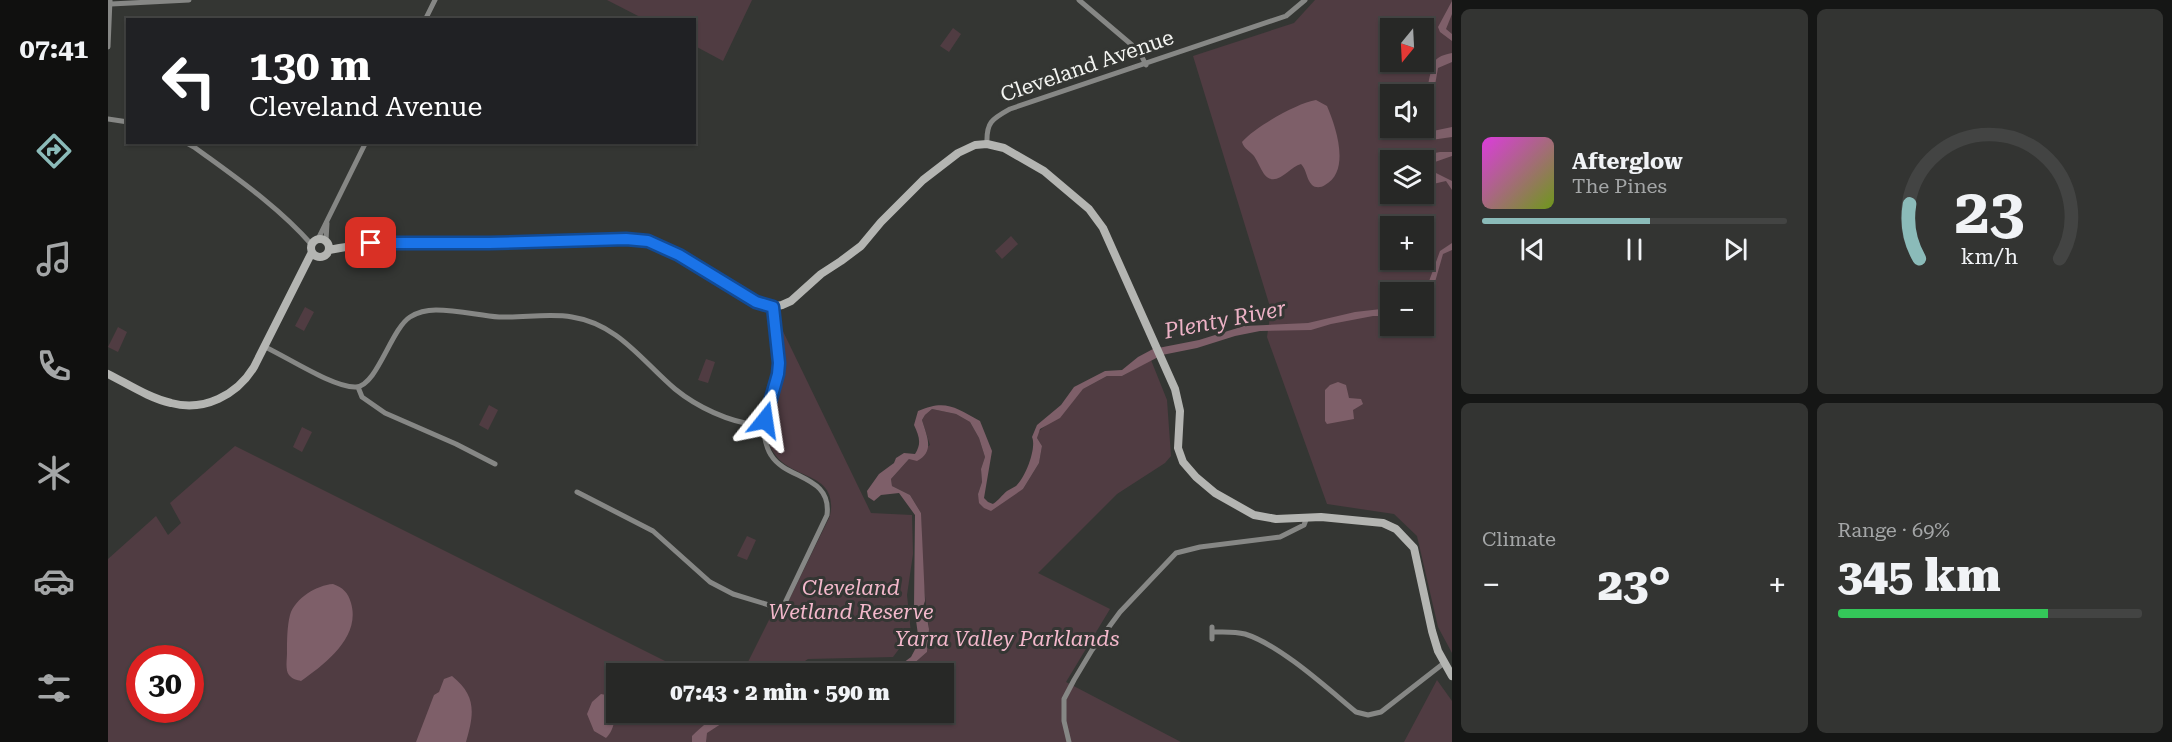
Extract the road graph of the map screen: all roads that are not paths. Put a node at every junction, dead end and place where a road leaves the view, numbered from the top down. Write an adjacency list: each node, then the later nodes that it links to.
1 (189, 0): 5 (street)
2 (435, 0): 6 (street)
3 (1079, 0): 8 (street)
4 (1305, 0): 8 (street, Cleveland Avenue)
5 (110, 2): 7 (street)
6 (426, 18)
7 (108, 47)
8 (1146, 65): 13 (street, Cleveland Avenue)
9 (108, 119): 10 (street)
10 (126, 122)
11 (189, 144): 14 (street)
12 (365, 144): 14 (street)
13 (987, 144): 15 (street); 22 (street)
14 (320, 246): 15 (street); 16 (street)
15 (773, 307): 19 (street)
16 (265, 347): 17 (street); 18 (street)
17 (108, 374)
18 (358, 387): 19 (street); 20 (street)
19 (762, 424): 21 (street)
20 (495, 464)
21 (577, 492)
22 (1307, 517): 24 (street); 26 (street)
23 (1212, 632): 24 (street)
24 (1444, 663): 25 (street)
25 (1452, 676)
26 (1069, 742)

